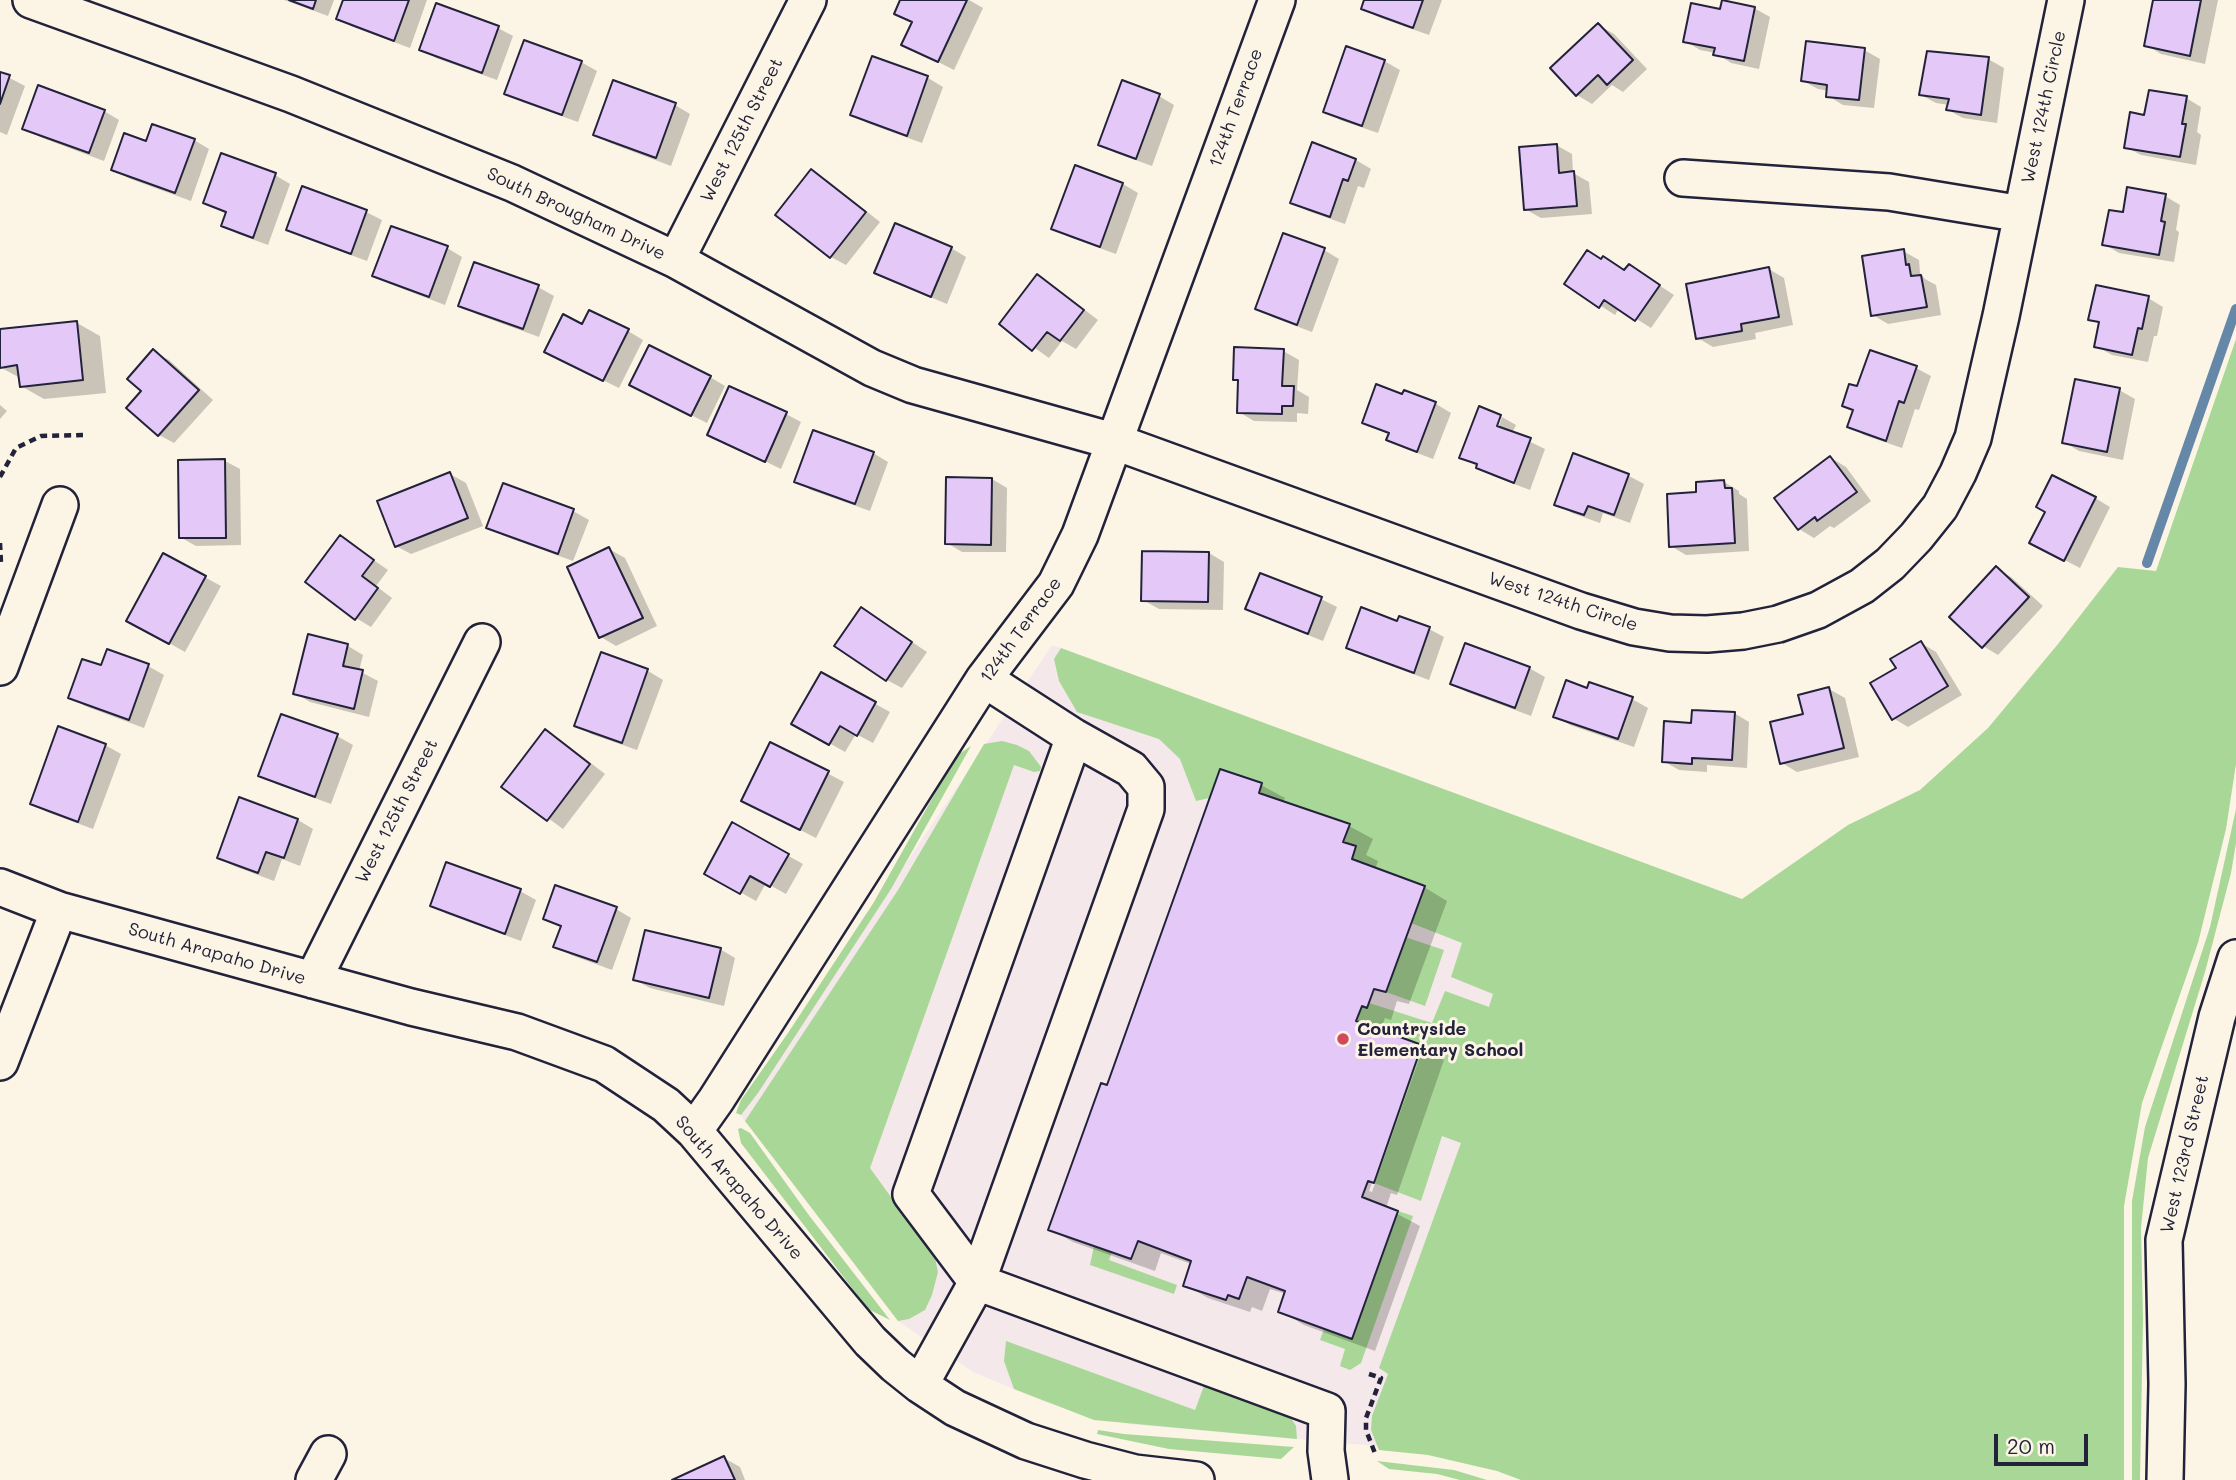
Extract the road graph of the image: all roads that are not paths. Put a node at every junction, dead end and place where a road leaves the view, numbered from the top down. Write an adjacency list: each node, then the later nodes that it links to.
1 (31, 0): 7 (street, South Brougham Drive)
2 (808, 0): 7 (street, West 125th Street)
3 (1277, 0): 8 (street, 124th Terrace)
4 (2066, 0): 6 (street, West 124th Circle)
5 (1683, 178): 6 (street)
6 (2022, 214): 8 (street, West 124th Circle)
7 (676, 260): 8 (street, South Brougham Drive)
8 (1113, 441): 12 (street, 124th Terrace)
9 (60, 505): 11 (street)
10 (482, 642): 17 (street, West 125th Street)
11 (0, 667)
12 (984, 679): 13 (street); 19 (street, 124th Terrace)
13 (1074, 737): 20 (street); 20 (street)
14 (0, 887): 15 (street, South Arapaho Drive)
15 (59, 910): 17 (street, South Arapaho Drive); 18 (street)
16 (2236, 958): 24 (street, West 123rd Street)
17 (313, 980): 19 (street, South Arapaho Drive)
18 (0, 1062)
19 (694, 1131): 21 (street, South Arapaho Drive)
20 (977, 1282): 21 (street); 23 (street)
21 (920, 1385): 22 (street, South Arapaho Drive)
22 (1196, 1480)
23 (1330, 1480)
24 (2165, 1480)

